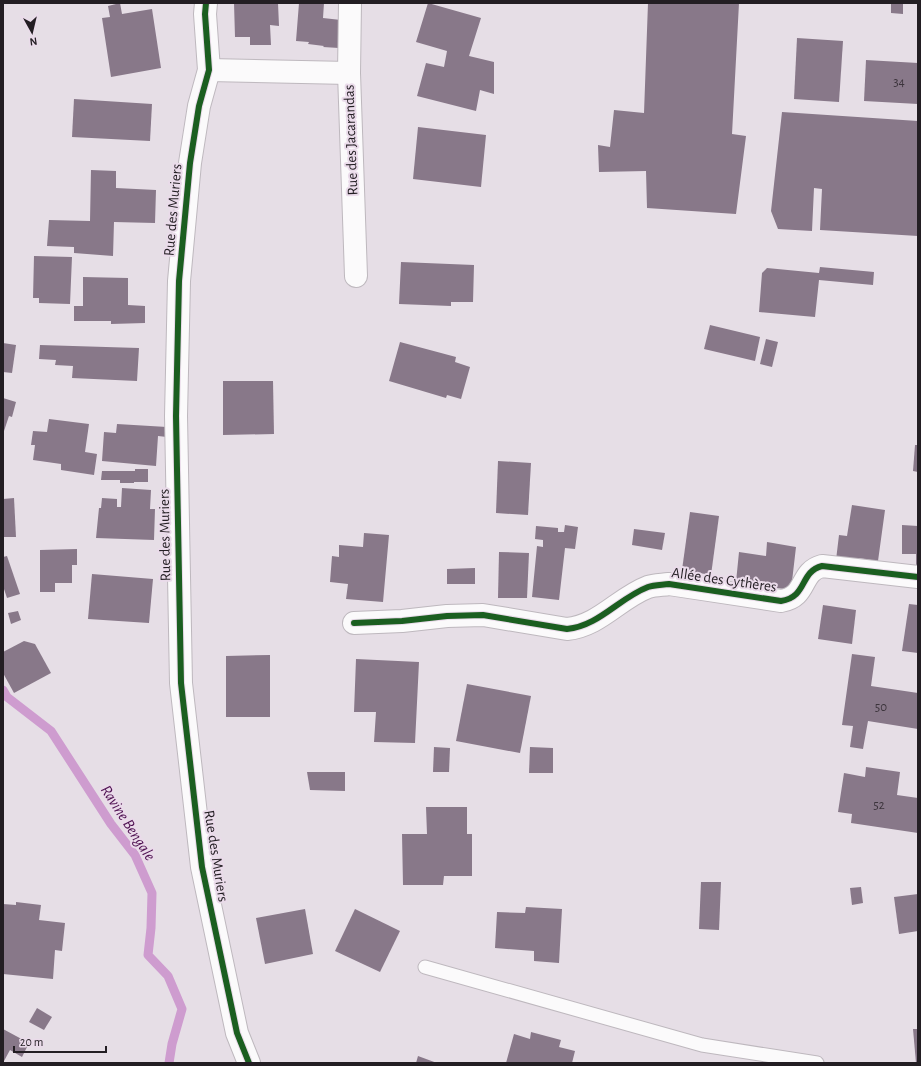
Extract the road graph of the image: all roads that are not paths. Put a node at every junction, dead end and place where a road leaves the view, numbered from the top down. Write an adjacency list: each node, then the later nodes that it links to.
1 (206, 3): 3 (street, Rue des Muriers)
2 (350, 3): 4 (street, Rue des Jacarandas)
3 (209, 70): 4 (street); 9 (street, Rue des Muriers)
4 (349, 73): 5 (street, Rue des Jacarandas)
5 (356, 276)
6 (918, 577): 7 (street, Allée des Cythères)
7 (354, 623)
8 (425, 967): 10 (lane)
9 (248, 1063)
10 (817, 1063)

